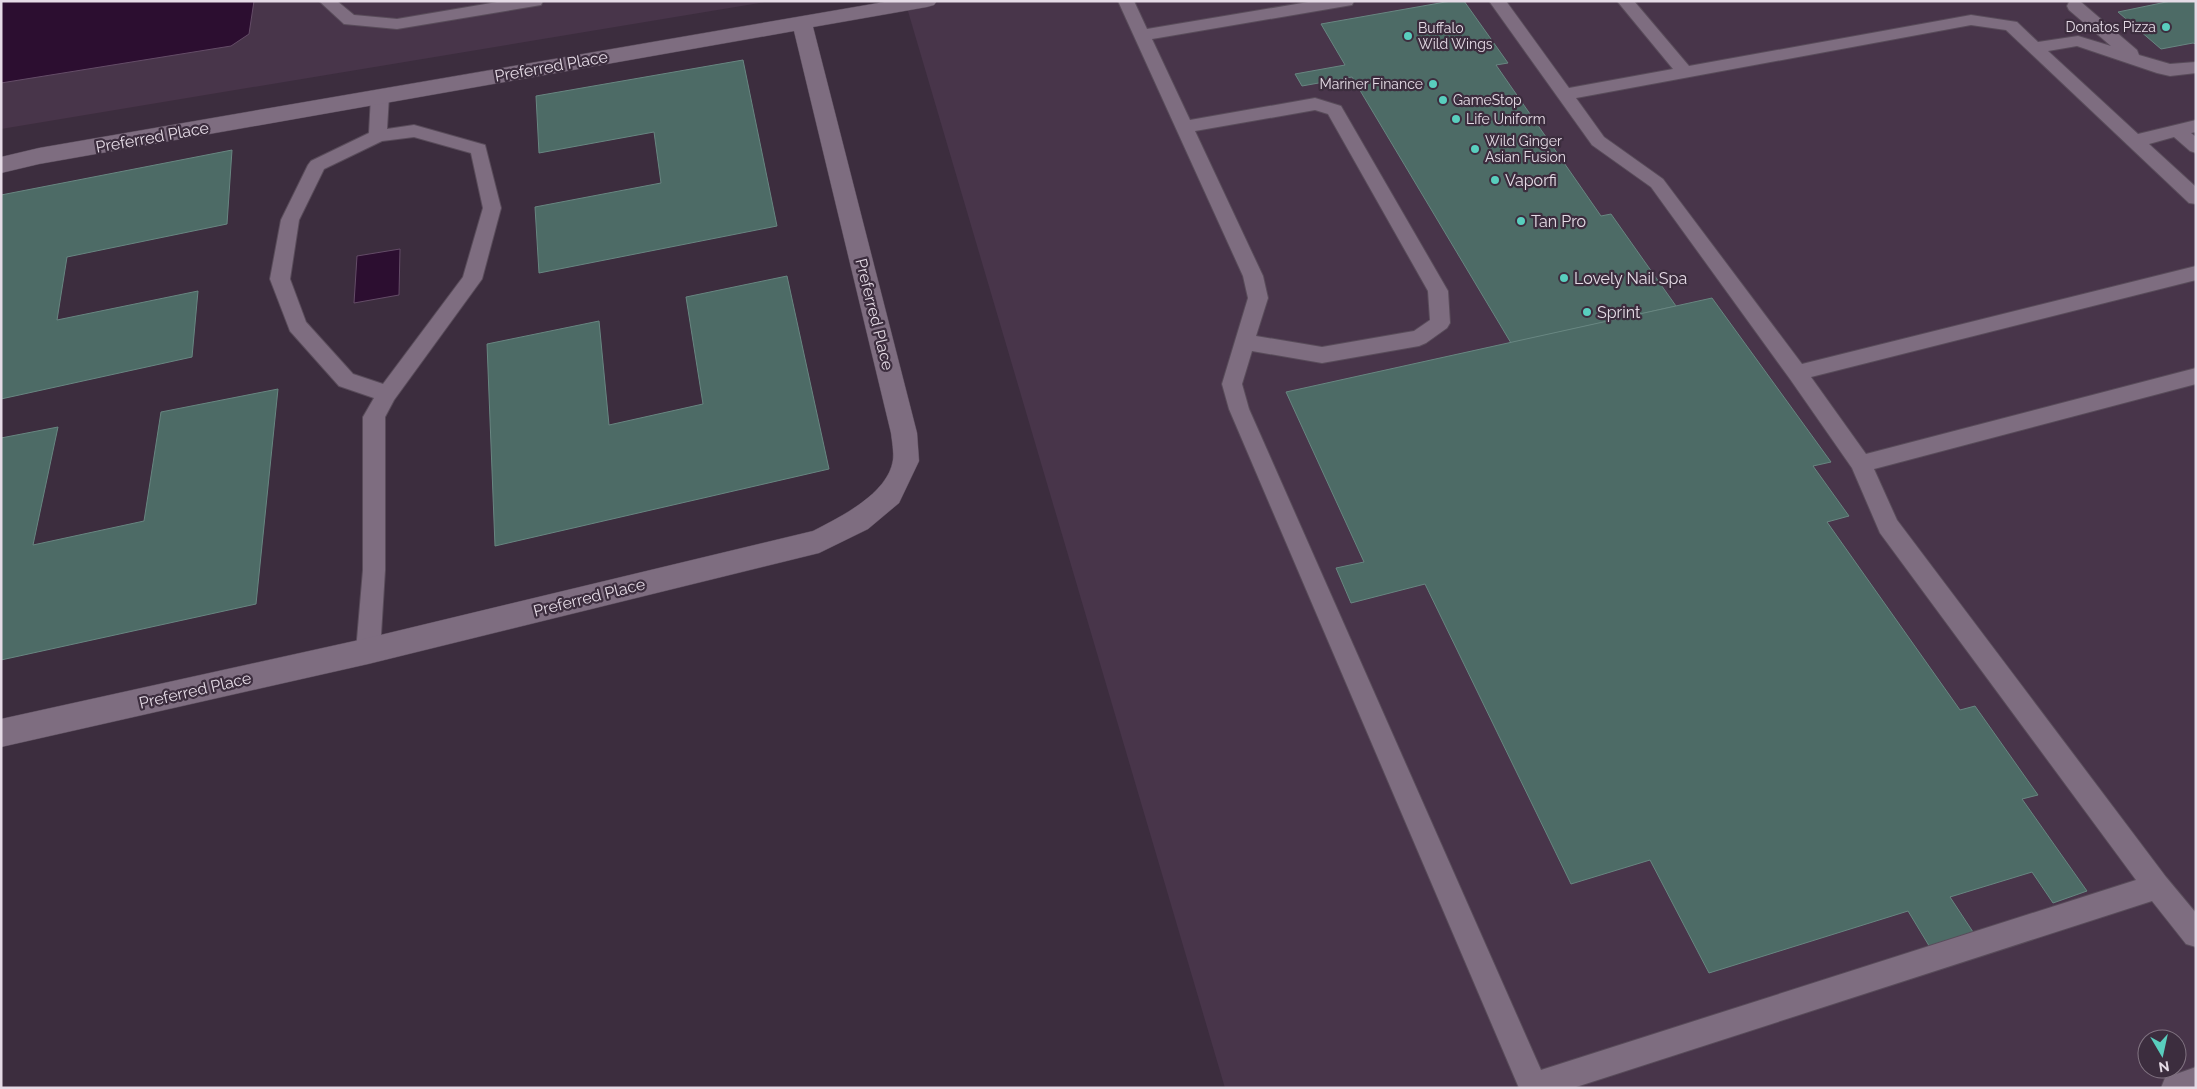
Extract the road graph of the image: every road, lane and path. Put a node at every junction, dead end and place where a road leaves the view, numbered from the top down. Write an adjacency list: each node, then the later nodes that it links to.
1 (326, 1): 2 (lane)
2 (535, 1)
3 (927, 1): 9 (street)
4 (1126, 1): 10 (lane)
5 (1346, 1): 10 (lane)
6 (1497, 1): 16 (lane)
7 (1625, 1): 15 (lane)
8 (2075, 4): 11 (lane); 13 (lane)
9 (802, 23): 17 (street, Preferred Place); 32 (street, Preferred Place)
10 (1142, 35): 18 (lane)
11 (2078, 41): 12 (lane); 13 (lane)
12 (2034, 48): 15 (lane); 22 (lane)
13 (2138, 60): 14 (lane)
14 (2196, 67)
15 (1685, 73): 16 (lane)
16 (1564, 95): 28 (lane)
17 (380, 96): 21 (lane); 24 (street, Preferred Place)
18 (1184, 127): 27 (lane); 27 (lane)
19 (2195, 127): 20 (lane)
20 (2177, 130): 22 (lane); 23 (lane)
21 (378, 136): 30 (lane); 30 (lane)
22 (2135, 141): 25 (lane)
23 (2196, 147)
24 (1, 165)
25 (2196, 198)
26 (2196, 273): 28 (lane)
27 (1244, 342): 37 (lane)
28 (1797, 373): 31 (lane)
29 (2196, 376): 31 (lane)
30 (387, 394): 32 (lane)
31 (1861, 464): 34 (lane)
32 (368, 651): 33 (street, Preferred Place)
33 (1, 733)
34 (2157, 886): 35 (lane); 37 (lane)
35 (2196, 934)
36 (2196, 1081): 38 (lane)
37 (1534, 1087)
38 (2175, 1088)

